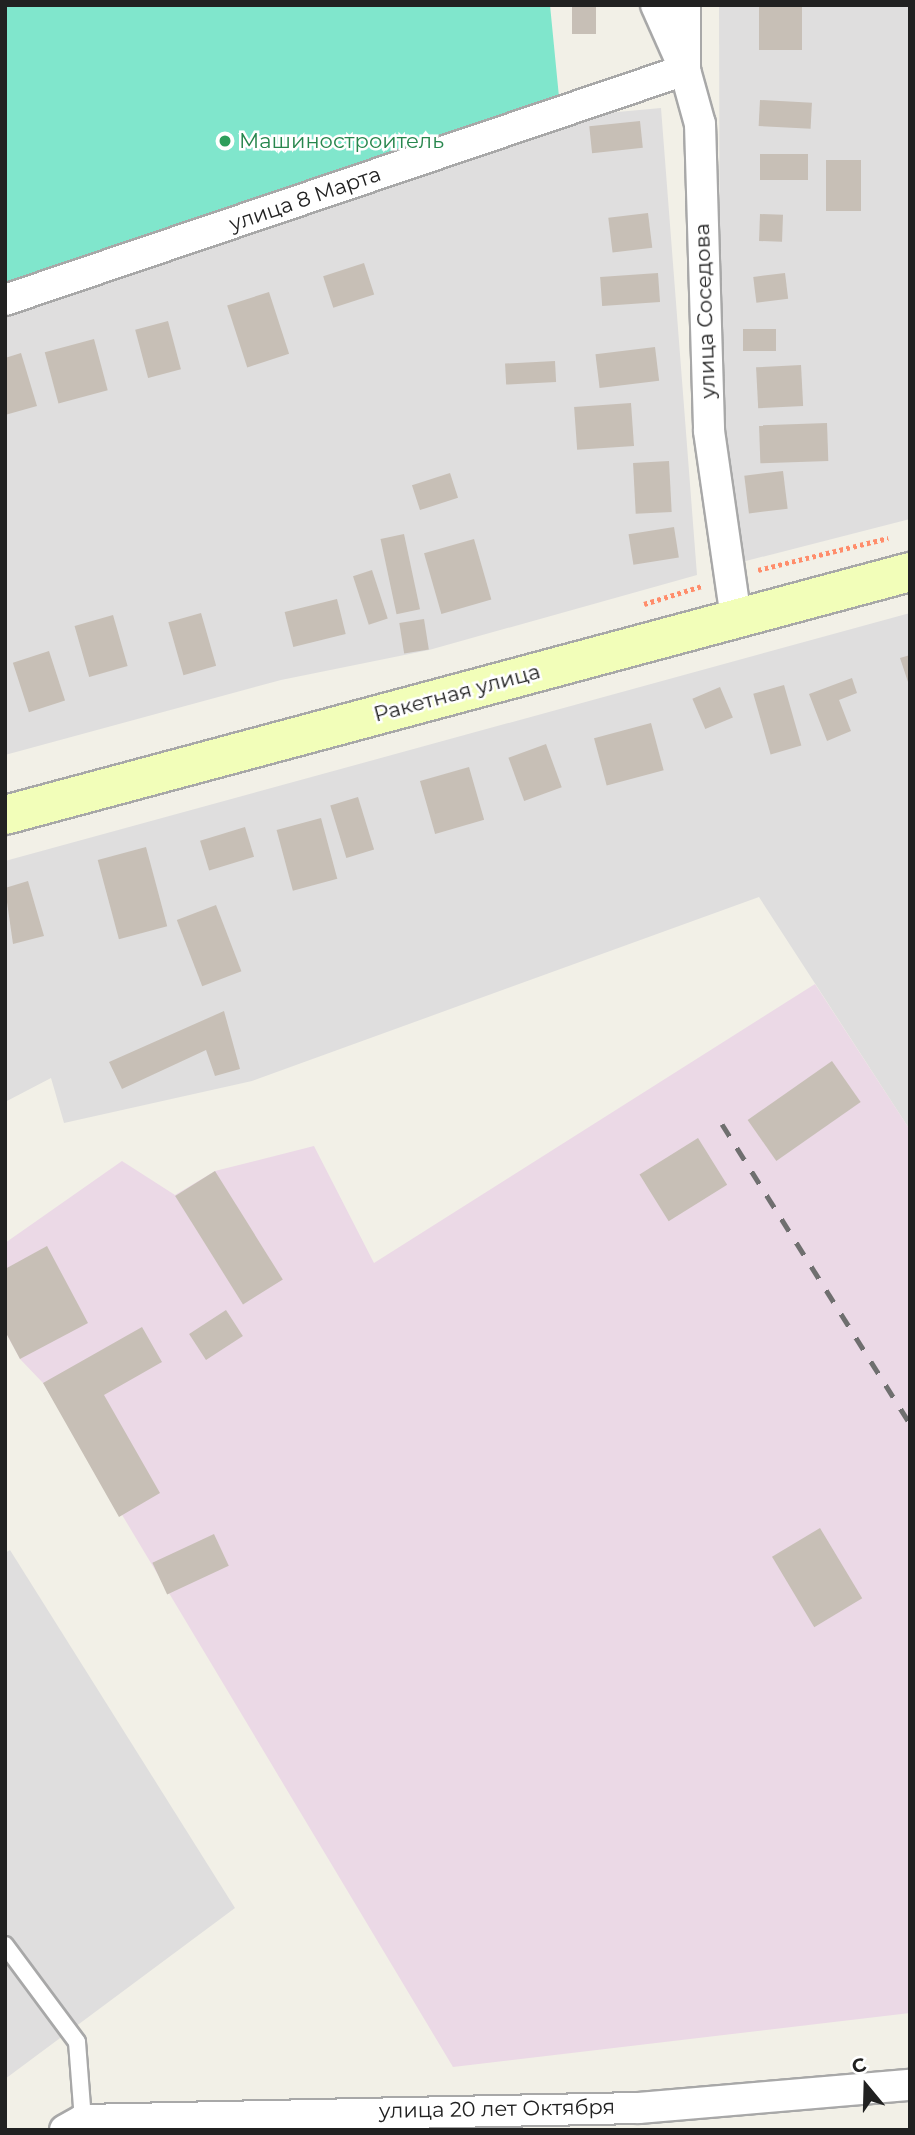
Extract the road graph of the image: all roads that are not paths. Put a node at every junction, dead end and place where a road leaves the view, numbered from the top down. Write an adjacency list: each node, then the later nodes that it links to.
1 (656, 5): 3 (street)
2 (685, 5): 3 (street, улица Соседова)
3 (685, 70): 4 (street, улица 8 Марта); 6 (street, улица Соседова)
4 (5, 300)
5 (910, 572): 6 (main road, Ракетная улица)
6 (736, 618): 7 (main road, Ракетная улица)
7 (5, 815)
8 (5, 1945): 10 (lane)
9 (910, 2085): 10 (street, улица 20 лет Октября)
10 (74, 2125)

